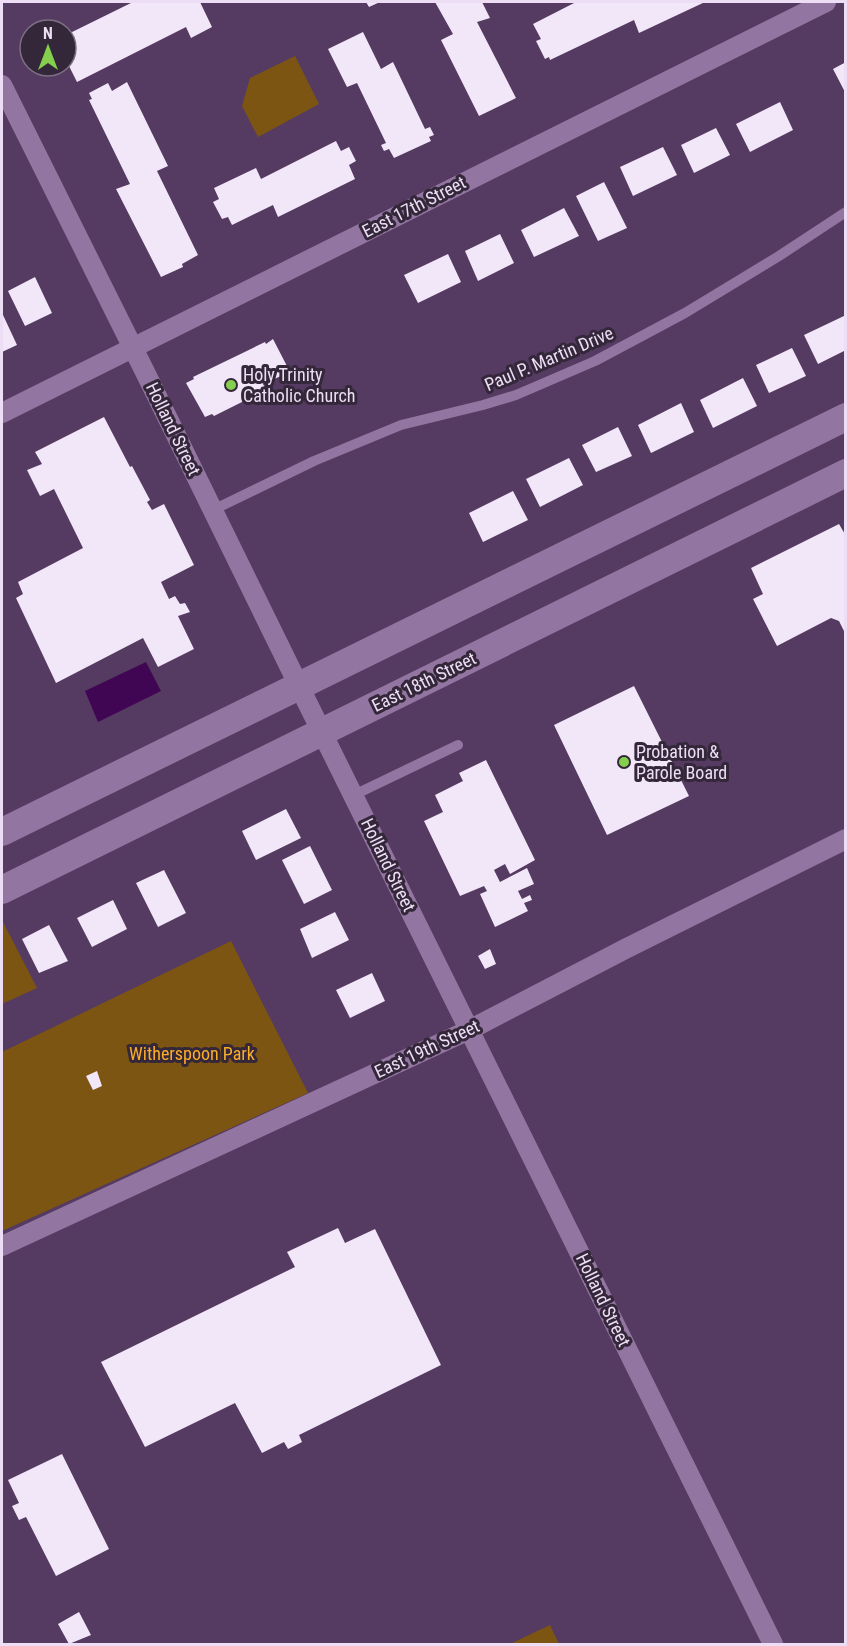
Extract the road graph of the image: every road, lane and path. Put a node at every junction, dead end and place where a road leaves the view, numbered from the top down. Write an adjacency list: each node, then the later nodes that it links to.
1 (826, 2): 4 (street, East 17th Street)
2 (2, 85): 4 (street, Holland Street)
3 (846, 212): 8 (lane, Paul P. Martin Drive)
4 (133, 347): 5 (street, East 17th Street); 8 (street, Holland Street)
5 (2, 413)
6 (846, 417): 9 (main road)
7 (846, 473): 10 (main road, East 18th Street)
8 (213, 510): 9 (street, Holland Street)
9 (299, 686): 10 (street, Holland Street); 13 (main road)
10 (322, 732): 12 (street, Holland Street); 15 (main road, East 18th Street)
11 (458, 745): 12 (lane)
12 (354, 795): 16 (street, Holland Street)
13 (2, 832)
14 (846, 839): 16 (street, East 19th Street)
15 (2, 890)
16 (469, 1030): 17 (street, East 19th Street); 18 (street, Holland Street)
17 (2, 1246)
18 (773, 1644)

